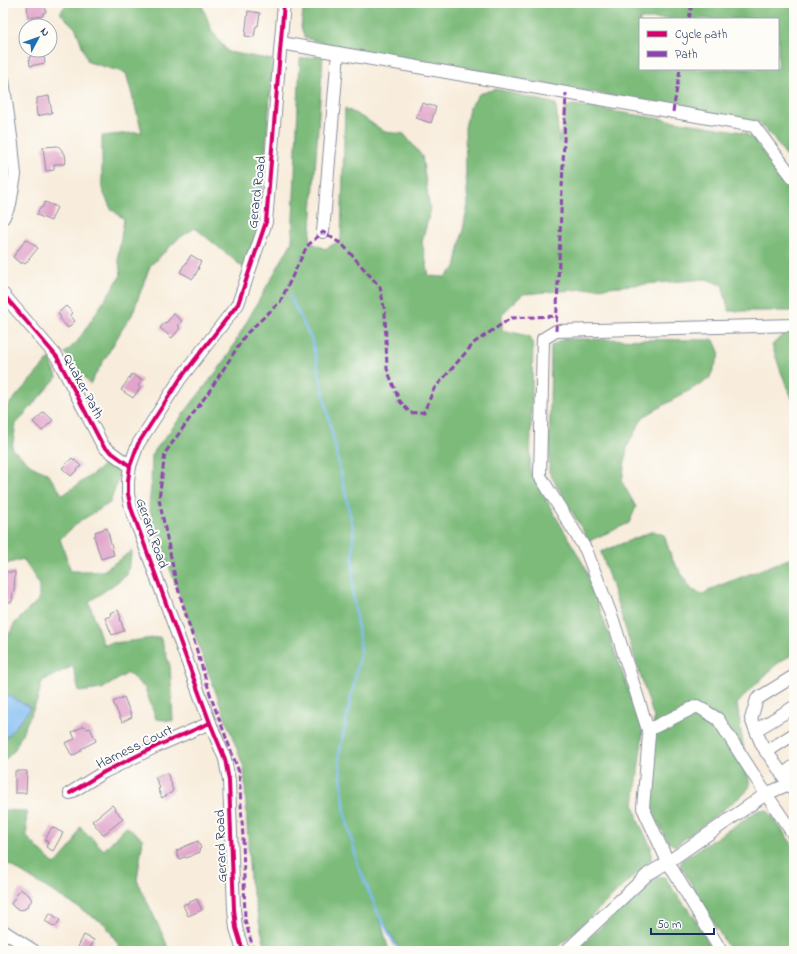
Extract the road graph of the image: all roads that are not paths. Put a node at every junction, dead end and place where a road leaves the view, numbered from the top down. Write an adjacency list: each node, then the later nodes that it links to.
1 (284, 3): 2 (street, Gerard Road)
2 (281, 43): 3 (street); 10 (street, Gerard Road)
3 (338, 53): 5 (street); 7 (street)
4 (3, 80): 6 (street)
5 (794, 179)
6 (3, 218)
7 (323, 232)
8 (3, 294): 10 (street, Quaker Path)
9 (794, 325): 14 (street)
10 (130, 466): 13 (street, Gerard Road)
11 (794, 676): 15 (street)
12 (794, 707): 15 (street)
13 (210, 723): 20 (street, Harness Court); 26 (street, Gerard Road)
14 (648, 730): 21 (street); 23 (street)
15 (756, 730): 17 (street)
16 (794, 734): 17 (street)
17 (766, 752): 19 (street)
18 (794, 766): 19 (street)
19 (788, 784): 21 (street)
20 (70, 793)
21 (766, 794): 22 (street); 23 (street)
22 (794, 835)
23 (668, 862): 27 (street); 28 (street)
24 (3, 930): 25 (street)
25 (34, 951)
26 (243, 951)
27 (566, 951)
28 (721, 951)

